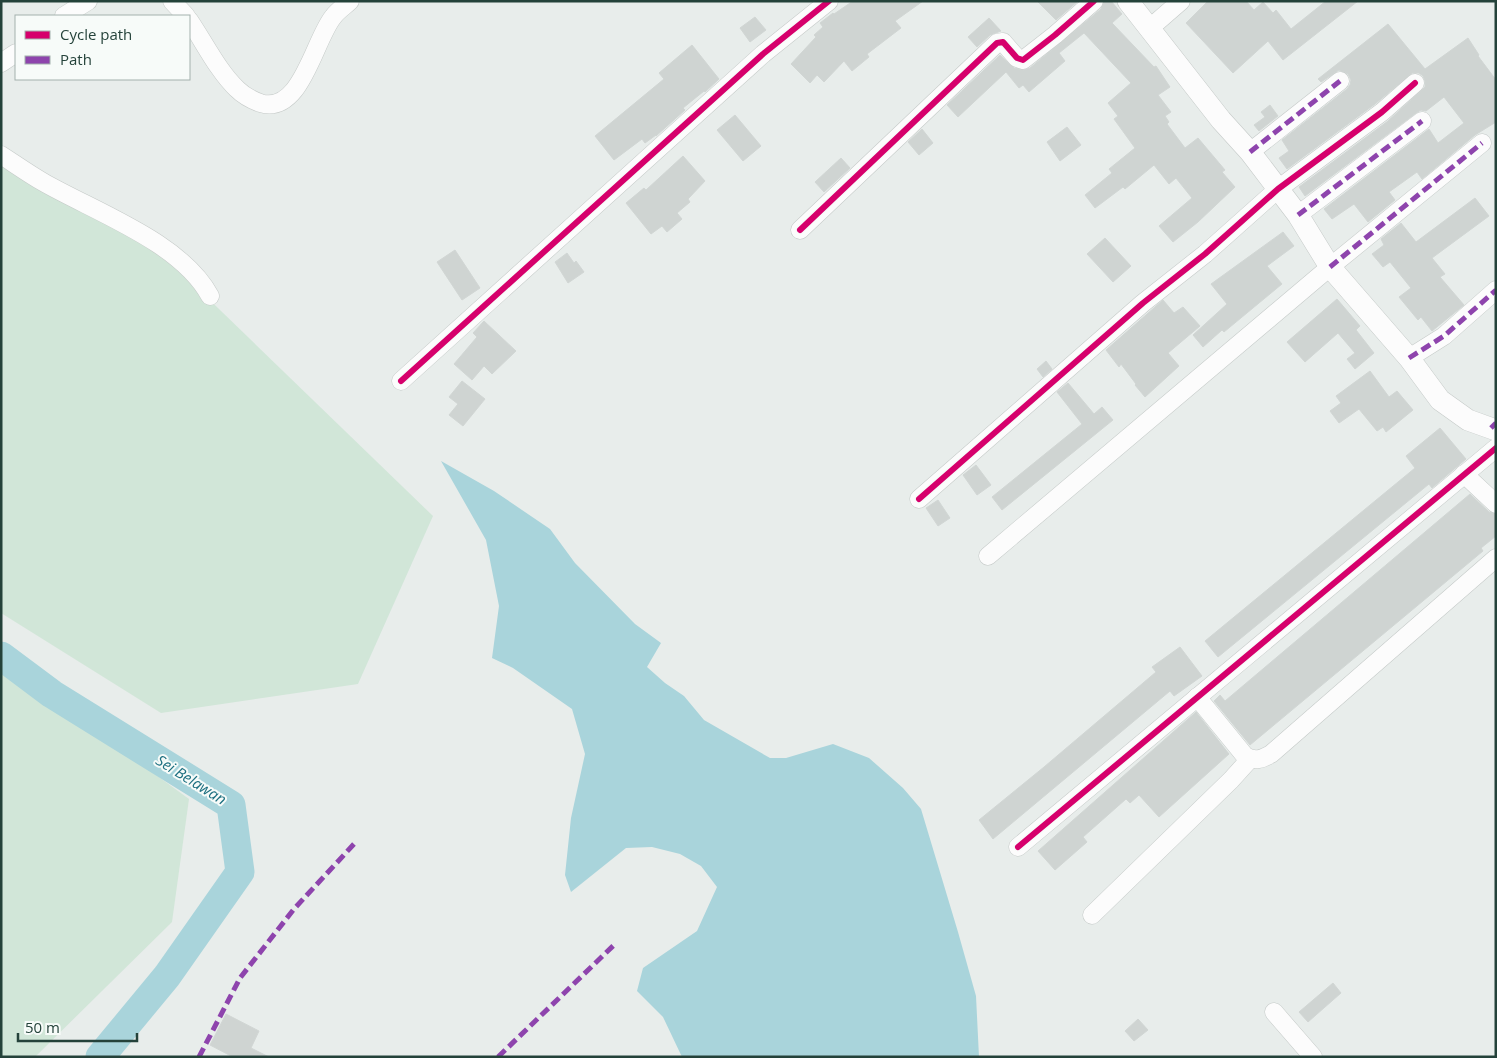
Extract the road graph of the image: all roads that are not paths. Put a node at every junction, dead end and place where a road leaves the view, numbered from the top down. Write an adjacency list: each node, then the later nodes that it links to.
1 (88, 1): 8 (street)
2 (172, 1): 9 (street)
3 (350, 1): 10 (street)
4 (829, 1): 27 (street)
5 (1094, 1): 22 (street)
6 (1128, 1): 11 (street)
7 (1181, 1): 11 (street)
8 (66, 15)
9 (185, 15)
10 (190, 22)
11 (1150, 28): 18 (street)
12 (15, 54): 13 (street)
13 (1, 63)
14 (1340, 81): 18 (street)
15 (1415, 83): 20 (street)
16 (1422, 121): 21 (street)
17 (1482, 143): 23 (street)
18 (1250, 152): 20 (street)
19 (1, 155): 25 (street)
20 (1278, 189): 21 (street); 30 (street)
21 (1298, 214): 23 (street)
22 (800, 230)
23 (1330, 267): 26 (street); 32 (street)
24 (1496, 290): 26 (street)
25 (210, 296)
26 (1409, 358): 28 (street)
27 (402, 380)
28 (1495, 432): 29 (street)
29 (1464, 474): 31 (street); 34 (street)
30 (919, 499)
31 (1496, 504)
32 (988, 556)
33 (1496, 558): 35 (street)
34 (1197, 697): 35 (street); 36 (street)
35 (1250, 759): 37 (street)
36 (1018, 847)
37 (1092, 915)
38 (1274, 1012): 39 (street)
39 (1313, 1057)

